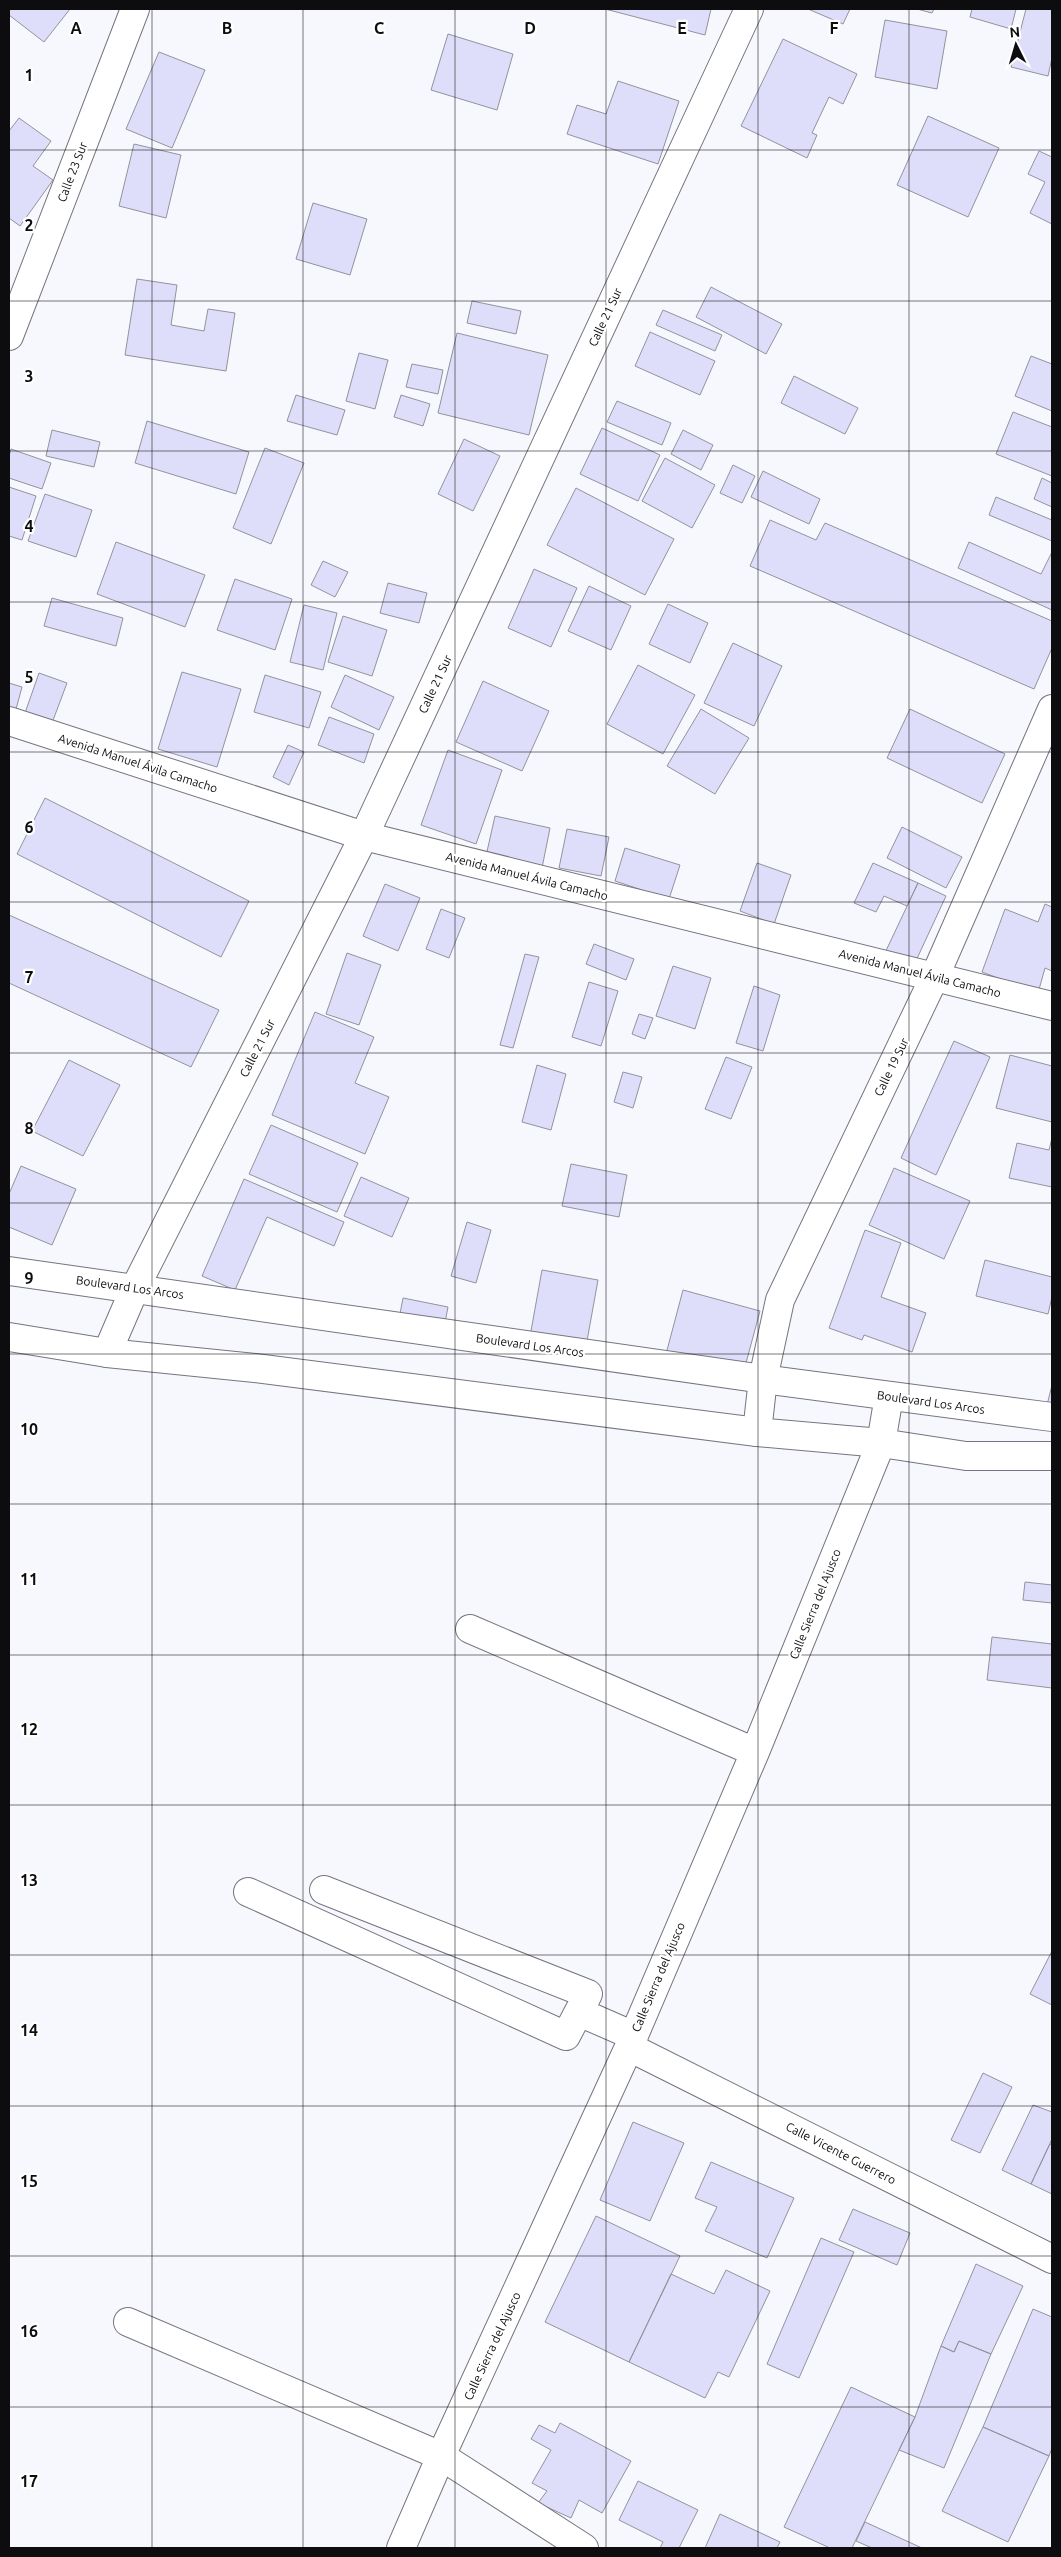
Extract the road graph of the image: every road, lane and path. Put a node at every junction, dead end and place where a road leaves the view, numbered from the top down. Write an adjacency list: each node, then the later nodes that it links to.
1 (135, 9): 3 (street, Calle 23 Sur)
2 (749, 9): 6 (street, Calle 21 Sur)
3 (9, 336)
4 (1052, 709): 7 (street, Calle 19 Sur)
5 (9, 721): 6 (street, Avenida Manuel Ávila Camacho)
6 (364, 836): 7 (street, Avenida Manuel Ávila Camacho); 10 (street, Calle 21 Sur)
7 (935, 976): 8 (street, Avenida Manuel Ávila Camacho); 13 (street, Calle 19 Sur)
8 (1052, 1006)
9 (9, 1271): 10 (street, Boulevard Los Arcos)
10 (135, 1288): 12 (street, Calle 21 Sur); 13 (street, Boulevard Los Arcos)
11 (9, 1337): 12 (street)
12 (107, 1353): 16 (street)
13 (763, 1379): 14 (street, Boulevard Los Arcos); 16 (street, Calle 19 Sur)
14 (889, 1396): 15 (street, Boulevard Los Arcos); 17 (street, Calle Sierra del Ajusco)
15 (1052, 1417)
16 (757, 1432): 17 (street)
17 (881, 1444): 18 (street); 20 (street, Calle Sierra del Ajusco)
18 (1052, 1456)
19 (470, 1629): 20 (street)
20 (755, 1752): 24 (street, Calle Sierra del Ajusco)
21 (324, 1890): 23 (street)
22 (248, 1892): 23 (street)
23 (579, 2012): 24 (street, Calle Vicente Guerrero)
24 (631, 2041): 25 (street, Calle Vicente Guerrero); 27 (street, Calle Sierra del Ajusco)
25 (1052, 2259)
26 (128, 2322): 27 (street)
27 (441, 2456): 28 (street, Calle Sierra del Ajusco); 29 (street)
28 (402, 2548)
29 (584, 2548)

